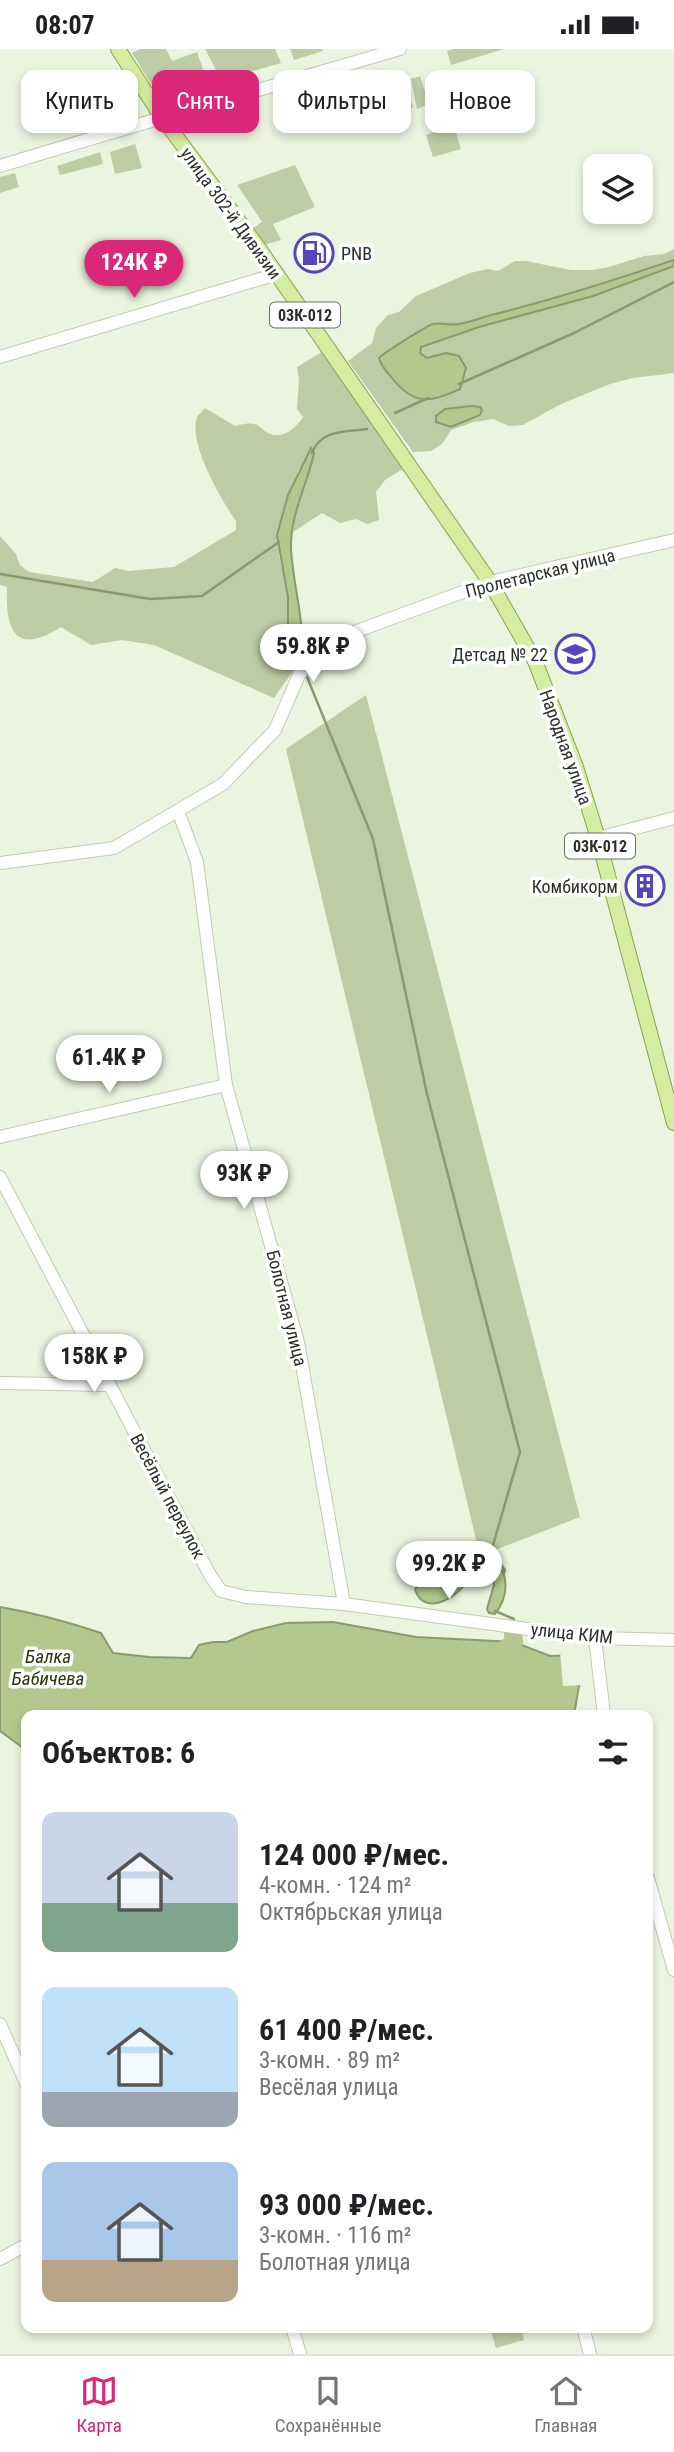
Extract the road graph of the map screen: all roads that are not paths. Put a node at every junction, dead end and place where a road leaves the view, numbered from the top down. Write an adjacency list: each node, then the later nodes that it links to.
1 (118, 49): 4 (main road, улица 302-й Дивизии / 03К-012)
2 (400, 49): 3 (street)
3 (259, 90)
4 (152, 102)
5 (152, 119): 7 (street)
6 (173, 133): 8 (main road, улица 302-й Дивизии / 03К-012)
7 (0, 166)
8 (277, 274): 9 (street); 11 (main road, улица 302-й Дивизии / 03К-012)
9 (0, 357)
10 (674, 540): 11 (street, Пролетарская улица)
11 (490, 582): 12 (street, Пролетарская улица); 14 (main road, Народная улица / 03К-012)
12 (177, 811): 15 (street, Пролетарская улица); 16 (street, Болотная улица)
13 (674, 818): 14 (street)
14 (598, 838): 17 (main road, Народная улица / 03К-012)
15 (0, 863)
16 (226, 1085): 19 (street); 24 (street, Болотная улица)
17 (670, 1089): 18 (main road, Народная улица / 03К-012)
18 (674, 1123)
19 (0, 1137)
20 (0, 1177): 22 (street, Весёлый переулок)
21 (0, 1383): 22 (street)
22 (108, 1385): 23 (street, Весёлый переулок)
23 (221, 1591): 24 (street, улица КИМ)
24 (344, 1604): 25 (street, улица КИМ)
25 (595, 1638): 26 (street, улица КИМ); 27 (street)
26 (674, 1640)
27 (603, 1710)
28 (653, 1896): 29 (street)
29 (674, 1970)
30 (0, 2024): 31 (street)
31 (21, 2072)
32 (21, 2248): 33 (street)
33 (0, 2259)
34 (294, 2333): 36 (street)
35 (585, 2333): 37 (street)
36 (300, 2354)
37 (590, 2354)

